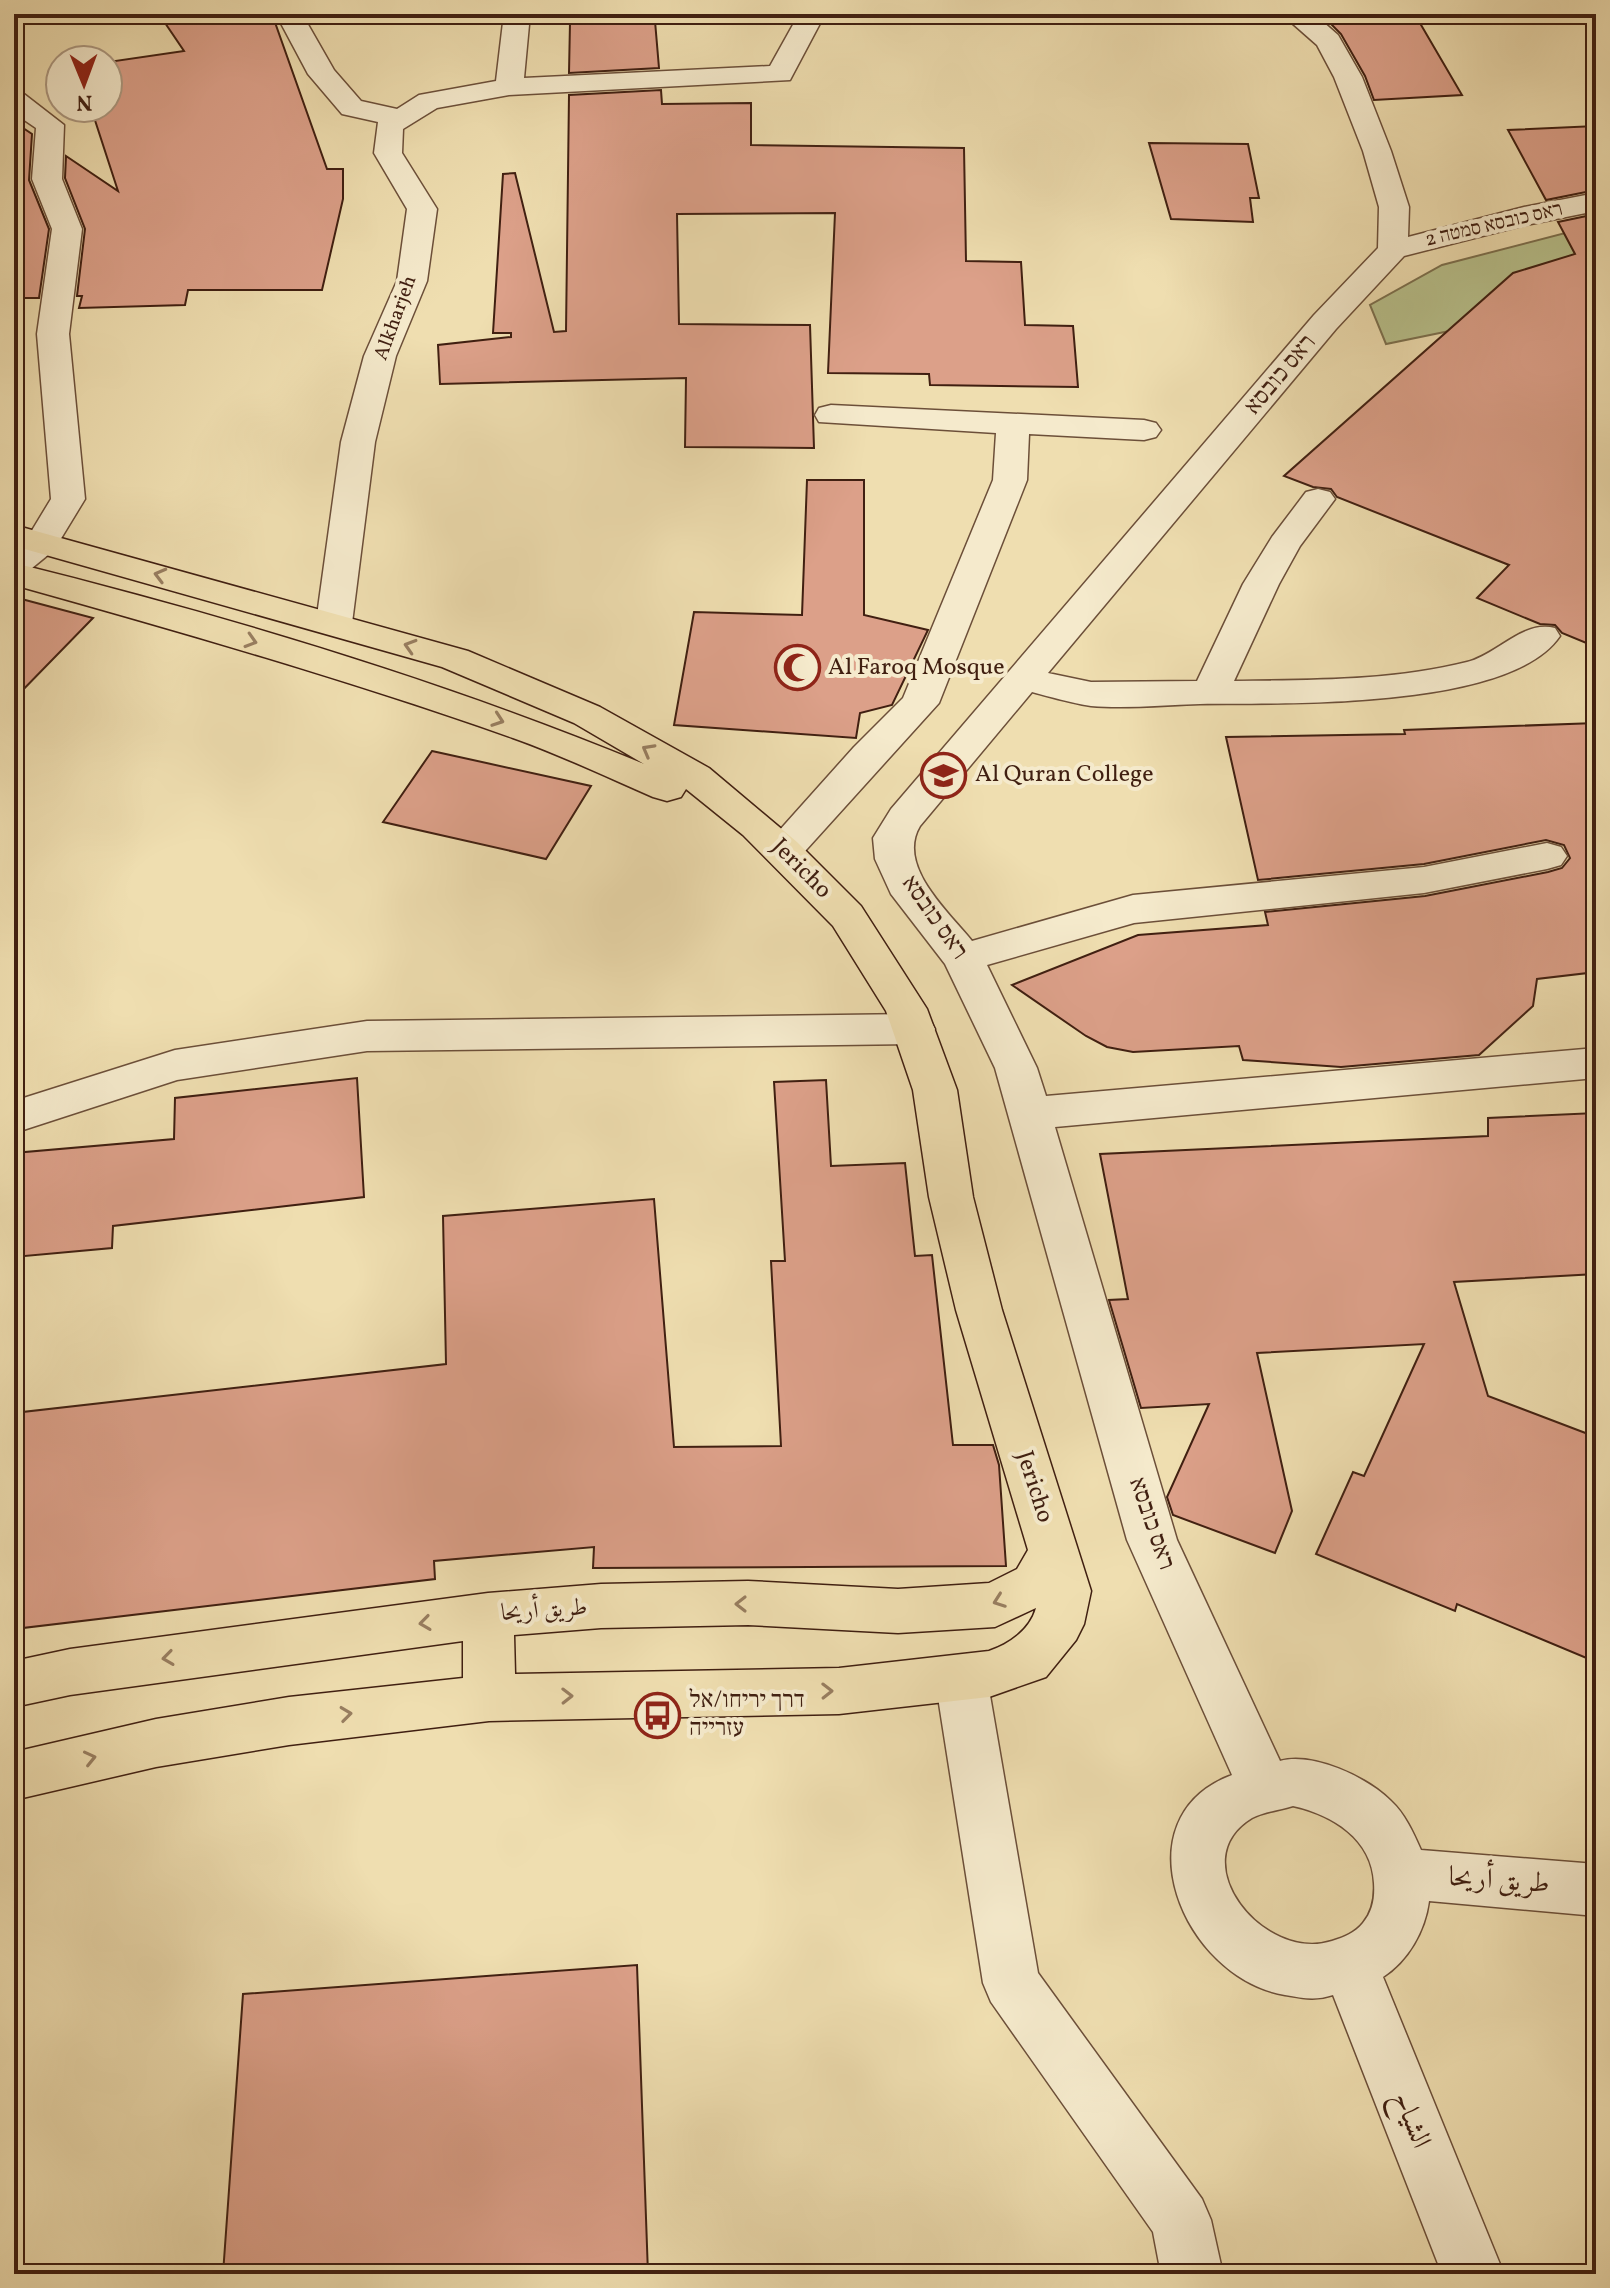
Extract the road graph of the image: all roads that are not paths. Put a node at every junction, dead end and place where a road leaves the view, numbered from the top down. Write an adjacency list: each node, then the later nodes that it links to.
1 (289, 14): 8 (street)
2 (517, 14): 6 (street)
3 (812, 14): 6 (street)
4 (1204, 14): 5 (street)
5 (1299, 15): 10 (street)
6 (509, 87): 8 (street)
7 (14, 100): 15 (street)
8 (401, 118): 18 (street, Alkharjeh)
9 (1596, 202): 10 (street, ראס כובסא סמטה 2)
10 (1393, 250): 20 (street, ראס כובסא)
11 (831, 415): 12 (street)
12 (1013, 423): 13 (street); 22 (street)
13 (1144, 430)
14 (1318, 499): 21 (street)
15 (28, 539): 16 (street); 18 (main road, Jericho, one-way to 15)
16 (14, 566)
17 (14, 574): 22 (main road, one-way to 22)
18 (334, 623): 22 (main road, Jericho, one-way to 18)
19 (1542, 636): 21 (street)
20 (1023, 679): 21 (street); 24 (street, ראס כובסא)
21 (1210, 692)
22 (770, 838): 25 (main road, Jericho)
23 (1547, 856): 24 (street)
24 (963, 958): 27 (street, ראס כובסא)
25 (914, 1029): 28 (street); 29 (main road, Jericho)
26 (1596, 1063): 27 (street)
27 (1029, 1113): 35 (street, ראס כובסא)
28 (14, 1117)
29 (1055, 1551): 30 (main road, طريق أريحا, one-way to 30); 31 (main road, Jericho)
30 (488, 1615): 32 (main road, طريق أريحا, one-way to 32); 33 (main road)
31 (961, 1678): 33 (main road, Jericho, one-way to 31); 39 (street)
32 (14, 1684)
33 (489, 1698): 34 (main road, one-way to 33)
34 (14, 1776)
35 (1264, 1785): 36 (street); 38 (street)
36 (1402, 1874): 37 (street, طريق أريحا); 38 (street)
37 (1596, 1890)
38 (1350, 1966): 40 (street, الشياح)
39 (1192, 2274)
40 (1473, 2274)

